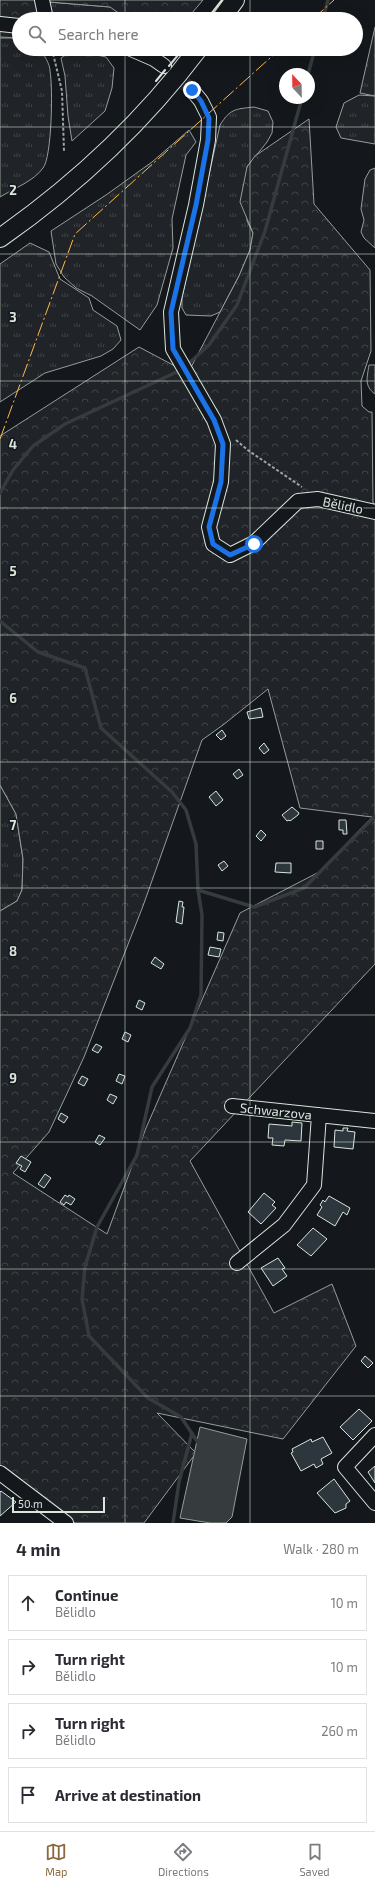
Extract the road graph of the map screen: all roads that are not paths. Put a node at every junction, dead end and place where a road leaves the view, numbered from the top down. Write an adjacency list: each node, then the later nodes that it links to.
1 (42, 0): 3 (street)
2 (235, 0): 4 (main road)
3 (45, 12)
4 (226, 12)
5 (0, 24): 6 (street)
6 (12, 25)
7 (147, 56): 9 (street)
8 (192, 56): 11 (main road)
9 (164, 66)
10 (192, 90): 12 (street, Bělidlo)
11 (0, 238)
12 (375, 512)
13 (232, 1106): 14 (street, Schwarzova)
14 (319, 1115): 15 (street, Schwarzova); 16 (street, Schwarzova)
15 (375, 1120)
16 (237, 1263)
17 (375, 1436): 19 (street)
18 (0, 1473): 20 (street)
19 (375, 1503)
20 (66, 1523)

